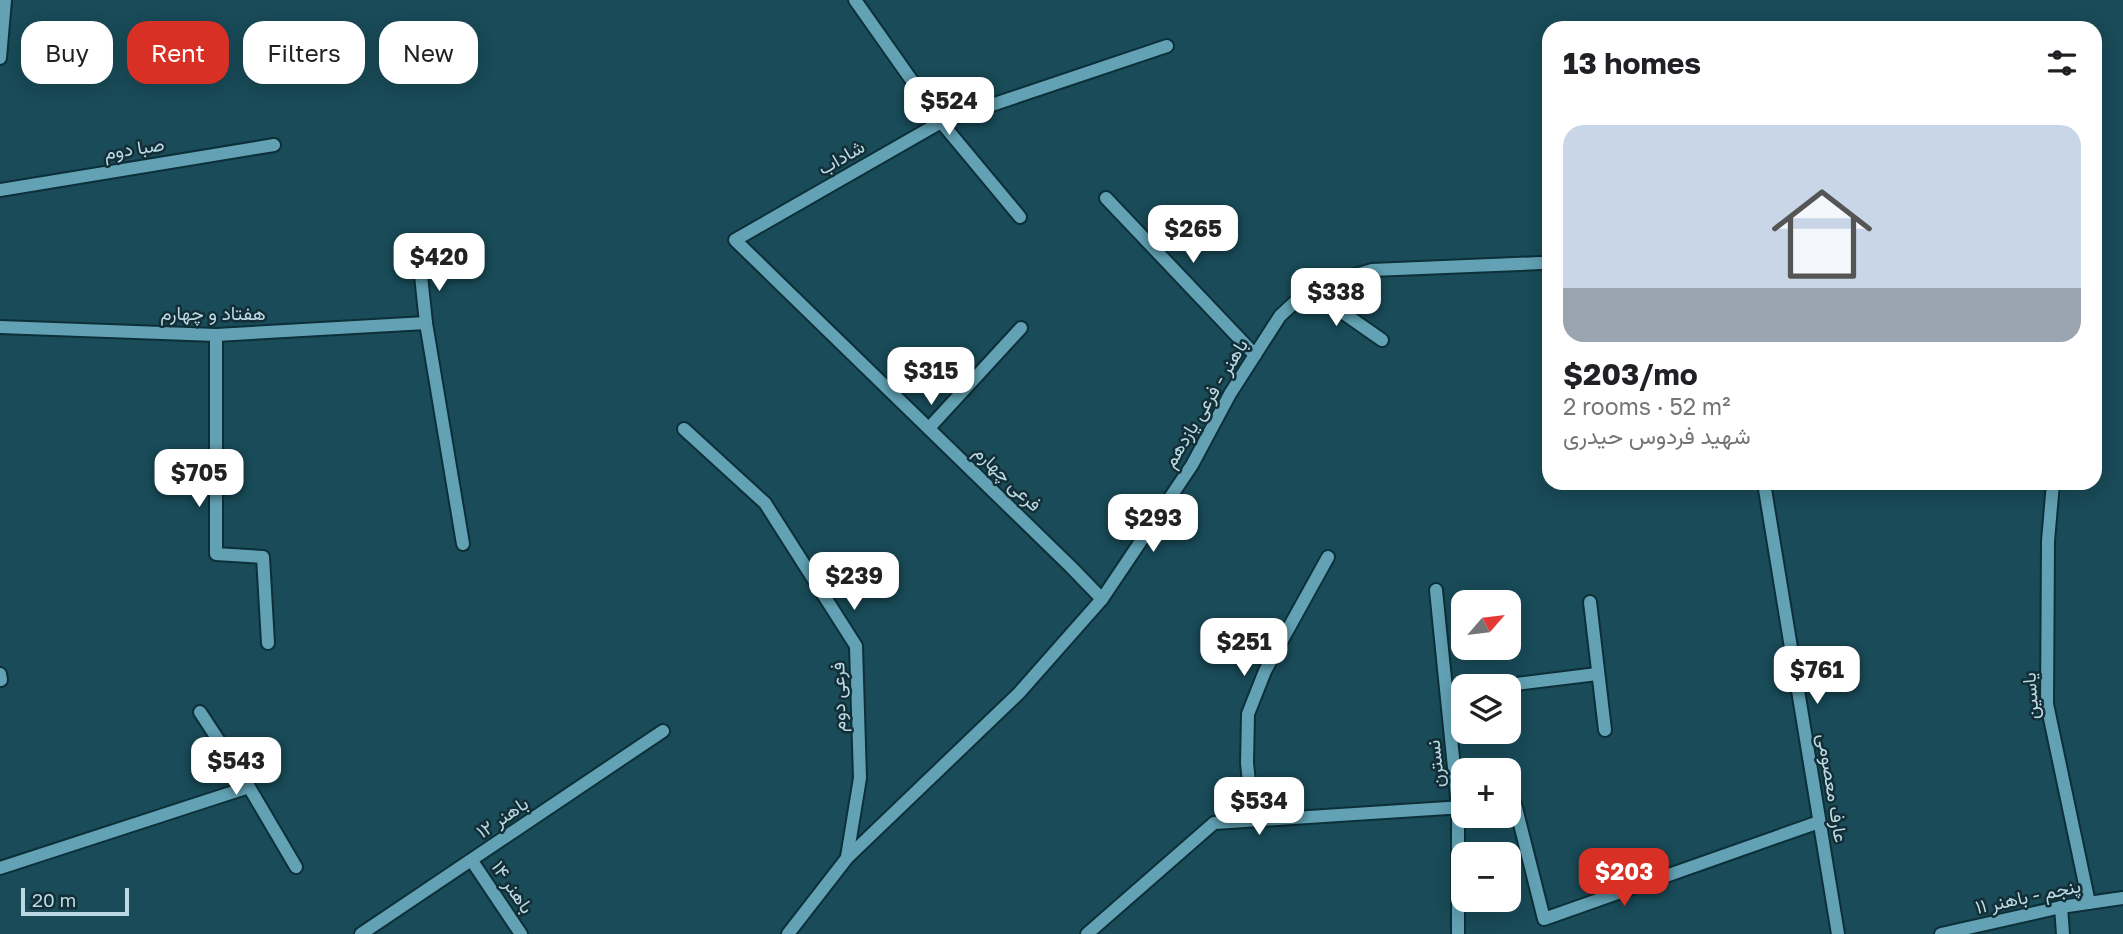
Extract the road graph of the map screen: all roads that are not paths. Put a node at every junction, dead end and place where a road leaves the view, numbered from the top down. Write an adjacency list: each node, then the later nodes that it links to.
1 (5, 0): 4 (street)
2 (855, 0): 5 (street)
3 (1167, 46): 5 (street, شاداب)
4 (0, 58)
5 (941, 122): 9 (street); 10 (street, شاداب)
6 (274, 145): 7 (street, صبا دوم)
7 (0, 190)
8 (1106, 198): 19 (street)
9 (1020, 217)
10 (735, 240): 20 (street, فرعی چهارم)
11 (1541, 263): 13 (street, باهنر - فرعی یازدهم)
12 (419, 265): 14 (street)
13 (1309, 289): 18 (street); 19 (street, باهنر - فرعی یازدهم)
14 (426, 323): 17 (street, هفتاد و چهارم); 24 (street)
15 (0, 327): 17 (street, هفتاد و چهارم)
16 (1021, 328): 20 (street)
17 (216, 335): 29 (street)
18 (1382, 340)
19 (1255, 355): 27 (street, باهنر - فرعی یازدهم)
20 (929, 428): 27 (street, فرعی چهارم)
21 (684, 429): 44 (street, فرعی دوم)
22 (1765, 490): 41 (street, عارف معصومی)
23 (2052, 490): 49 (street, یاسین)
24 (463, 544)
25 (1328, 557): 40 (street)
26 (1436, 590): 33 (street, نسترن)
27 (1102, 599): 44 (street, باهنر - فرعی یازدهم)
28 (1590, 603): 30 (street)
29 (268, 643)
30 (1597, 674): 31 (street); 35 (street)
31 (1521, 683)
32 (1451, 692): 33 (street)
33 (1447, 693): 37 (street, نسترن)
34 (200, 712): 38 (street)
35 (1605, 730)
36 (663, 731): 45 (street, باهنر ۱۲)
37 (1455, 758)
38 (249, 787): 46 (street); 47 (street)
39 (1451, 808): 40 (street)
40 (1253, 820): 54 (street)
41 (1819, 822): 43 (street); 56 (street, عارف معصومی)
42 (1461, 828): 55 (street, نسترن)
43 (1521, 828)
44 (847, 858): 53 (street, باهنر - فرعی یازدهم)
45 (472, 861): 51 (street, باهنر ۱۲); 52 (street, باهنر ۱۴)
46 (296, 867)
47 (0, 868)
48 (2123, 898): 49 (street, پنجم - باهنر ۱۱)
49 (2089, 903): 50 (street, پنجم - باهنر ۱۱)
50 (2061, 907): 57 (street, پنجم - باهنر ۱۱); 58 (street)
51 (361, 934)
52 (522, 934)
53 (788, 934)
54 (1087, 934)
55 (1458, 934)
56 (1838, 934)
57 (1941, 934)
58 (2063, 934)

